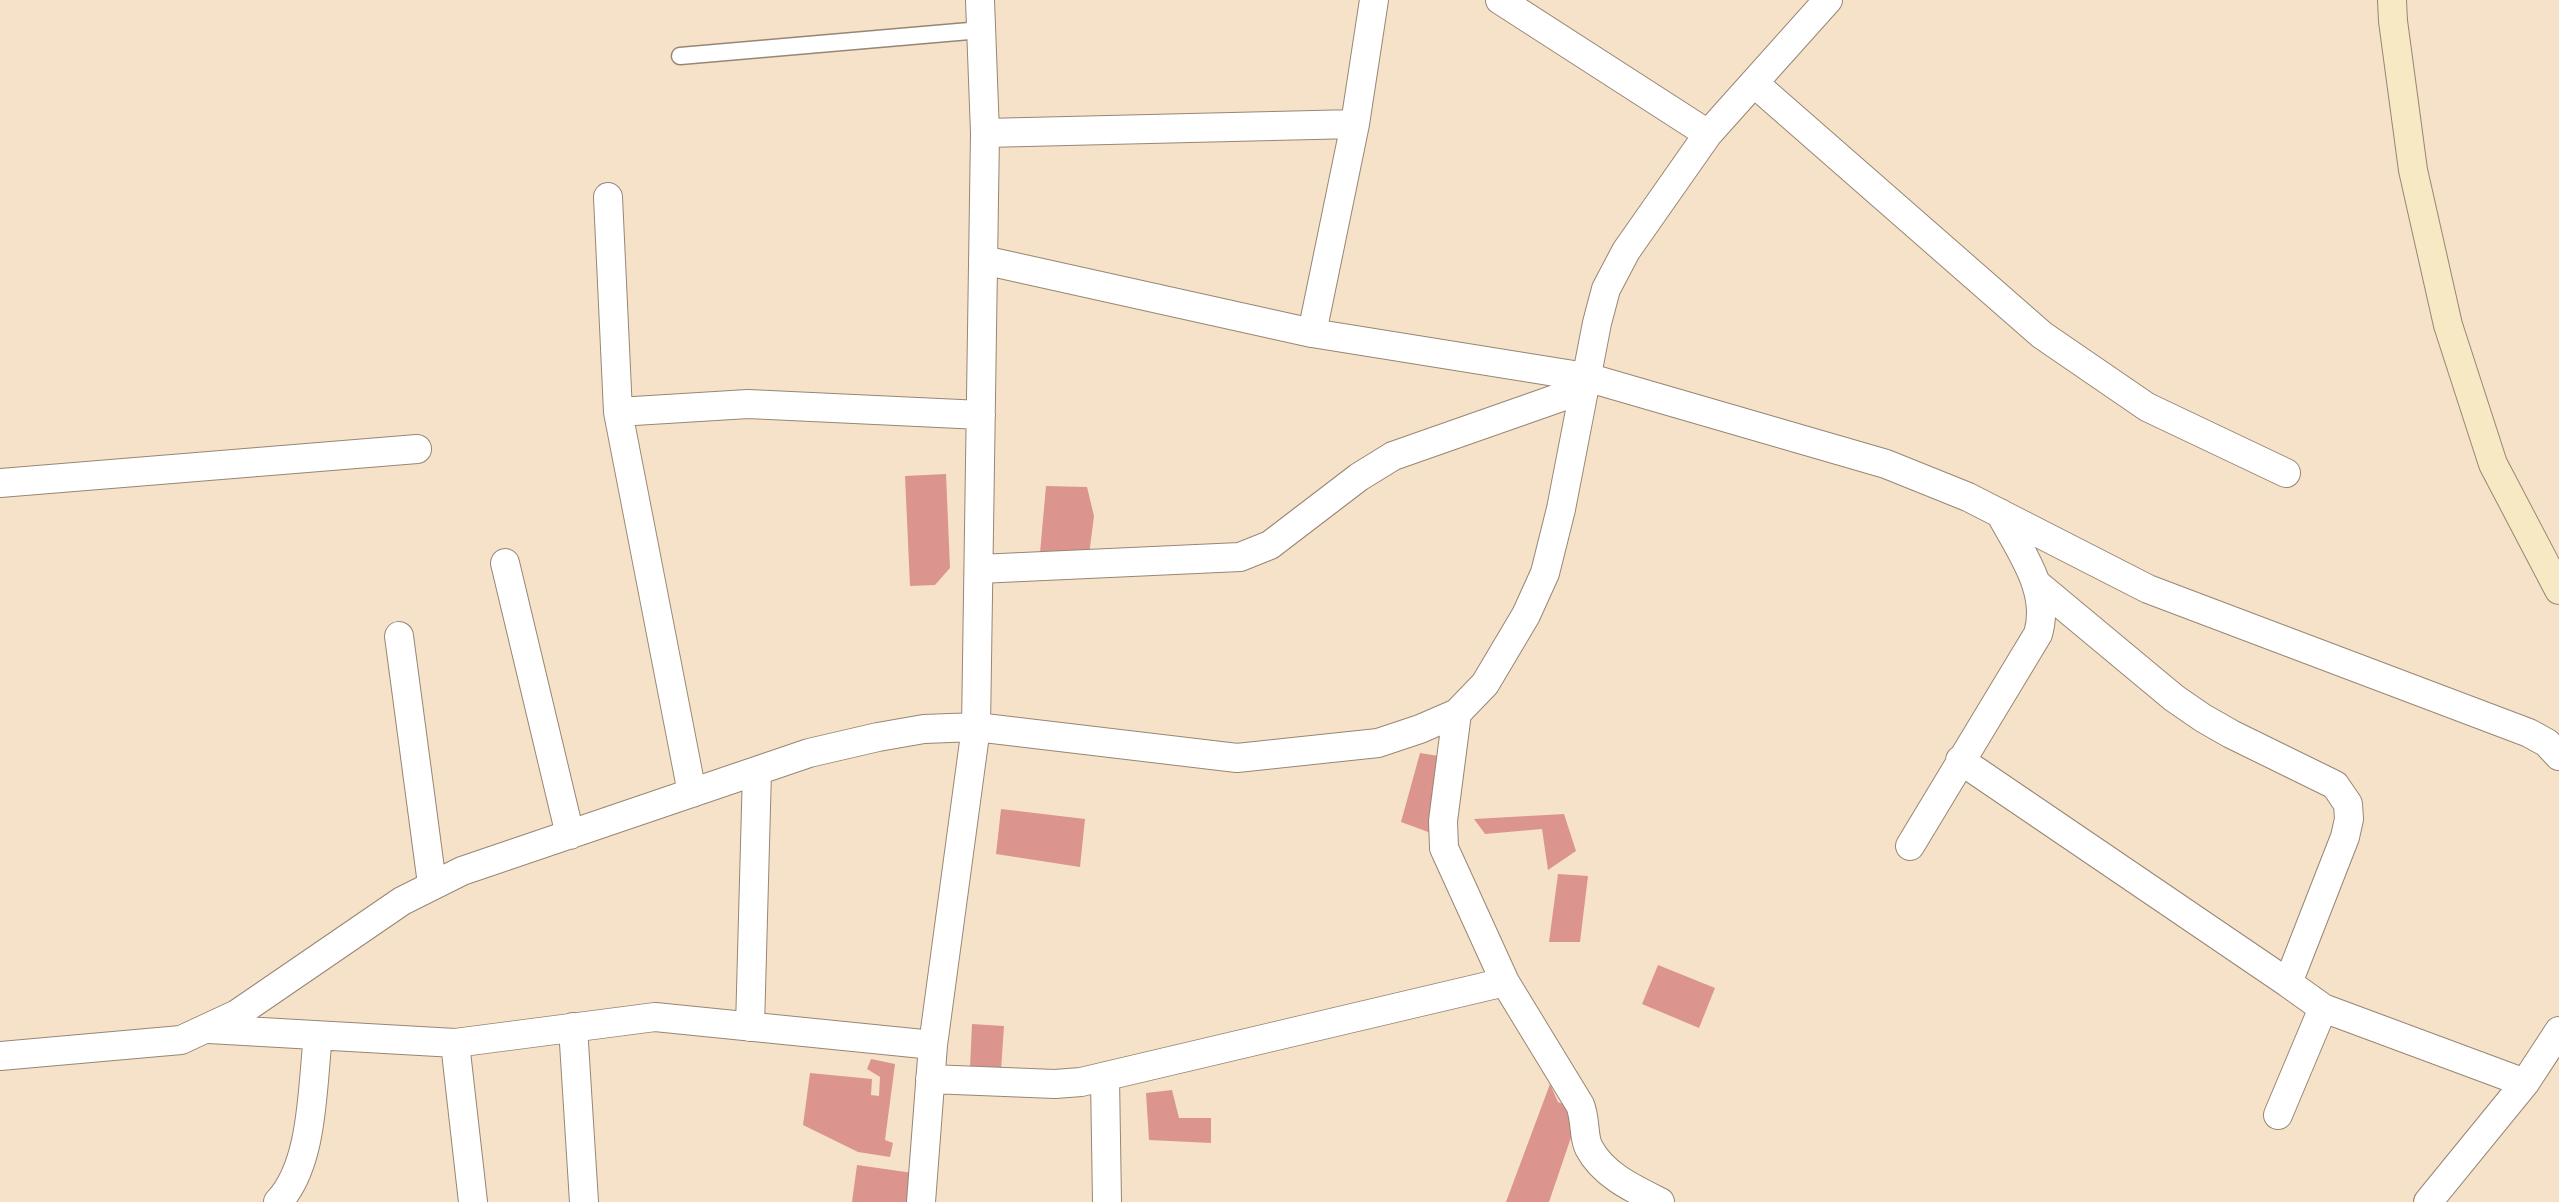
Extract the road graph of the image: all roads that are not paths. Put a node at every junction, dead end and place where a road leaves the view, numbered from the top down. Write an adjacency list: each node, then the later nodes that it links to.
1 (980, 0): 6 (street)
2 (1374, 0): 10 (street)
3 (1500, 0): 9 (street)
4 (1828, 0): 8 (street)
5 (2392, 0): 25 (main road)
6 (981, 30): 7 (lane); 11 (street)
7 (680, 56)
8 (1754, 83): 9 (street); 19 (street)
9 (1719, 121): 15 (street)
10 (1355, 124): 11 (street); 14 (street)
11 (985, 133): 13 (street)
12 (608, 197): 16 (street)
13 (983, 260): 14 (street); 17 (street)
14 (1312, 333): 15 (street)
15 (1585, 383): 21 (street); 23 (street); 27 (street)
16 (618, 412): 17 (street); 32 (street)
17 (981, 415): 23 (street)
18 (417, 449): 20 (street)
19 (2286, 473)
20 (0, 482)
21 (2000, 513): 24 (street); 29 (street)
22 (505, 563): 33 (street)
23 (979, 569): 28 (street)
24 (2037, 584): 30 (street); 37 (street)
25 (2558, 587)
26 (399, 636): 35 (street)
27 (1457, 713): 28 (street); 36 (street)
28 (976, 727): 31 (street); 45 (street)
29 (2559, 756)
30 (1960, 760): 34 (street); 37 (street)
31 (757, 771): 32 (street); 40 (street)
32 (692, 793): 33 (street)
33 (570, 835): 35 (street)
34 (1910, 846)
35 (432, 884): 41 (street)
36 (1505, 982): 47 (street); 56 (street)
37 (2288, 983): 38 (street)
38 (2322, 1008): 49 (street); 50 (street)
39 (573, 1027): 40 (street); 44 (street); 53 (street)
40 (750, 1027): 45 (street)
41 (207, 1029): 43 (street); 46 (street)
42 (2559, 1031): 49 (street)
43 (318, 1036): 44 (street); 51 (street)
44 (455, 1043): 52 (street)
45 (933, 1045): 48 (street)
46 (0, 1056)
47 (1105, 1077): 48 (street); 55 (street)
48 (930, 1079): 54 (street)
49 (2525, 1083): 57 (street)
50 (2278, 1116)
51 (278, 1202)
52 (473, 1202)
53 (584, 1202)
54 (920, 1202)
55 (1107, 1202)
56 (1660, 1202)
57 (2428, 1202)

